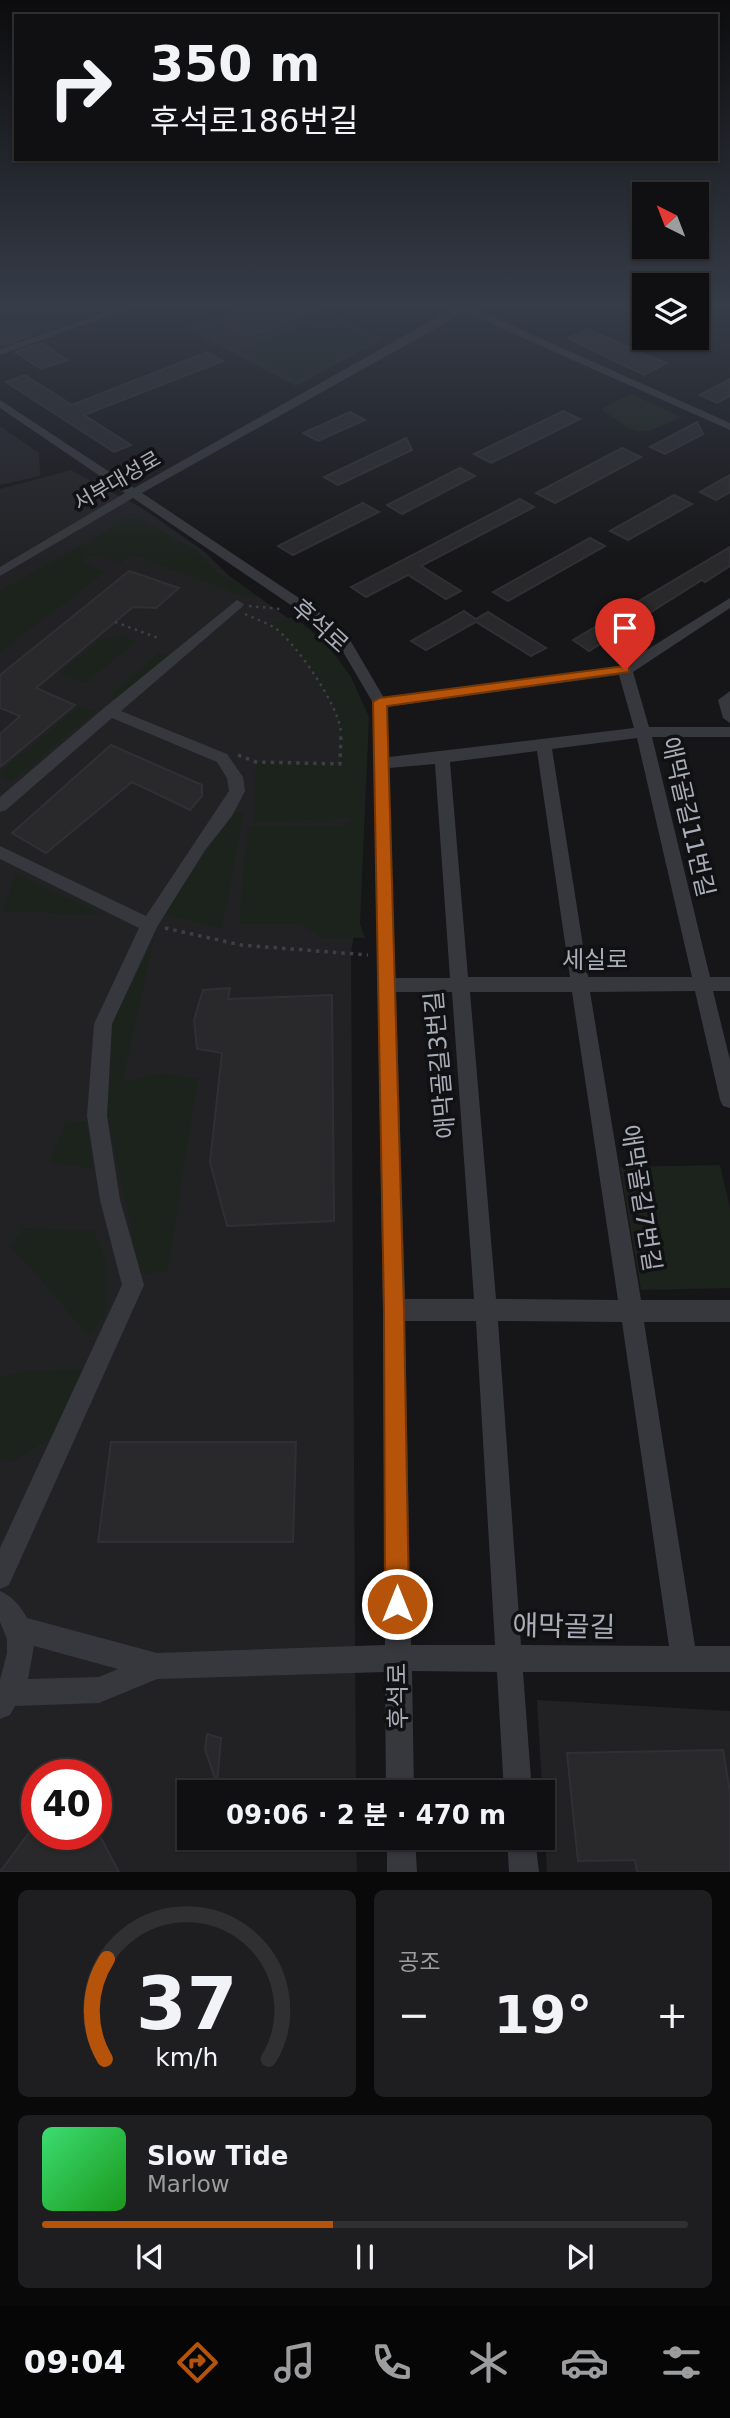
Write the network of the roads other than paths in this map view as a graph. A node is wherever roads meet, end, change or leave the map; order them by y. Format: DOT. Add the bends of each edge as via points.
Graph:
graph roads {
  1 [pos="314,390"];
  2 [pos="651,390"];
  3 [pos="0,404"];
  4 [pos="730,427"];
  5 [pos="133,493"];
  6 [pos="0,572"];
  7 [pos="730,602"];
  8 [pos="238,608"];
  9 [pos="625,670"];
  10 [pos="730,696"];
  11 [pos="380,702"];
  12 [pos="110,711"];
  13 [pos="730,718"];
  14 [pos="643,732"];
  15 [pos="730,732"];
  16 [pos="544,746"];
  17 [pos="442,758"];
  18 [pos="383,763"];
  19 [pos="0,806"];
  20 [pos="0,852"];
  21 [pos="149,925"];
  22 [pos="460,984"];
  23 [pos="579,984"];
  24 [pos="730,984"];
  25 [pos="386,985"];
  26 [pos="703,985"];
  27 [pos="730,1100"];
  28 [pos="394,1310"];
  29 [pos="486,1311"];
  30 [pos="730,1311"];
  31 [pos="633,1312"];
  32 [pos="0,1576"];
  33 [pos="0,1604"];
  34 [pos="19,1629"];
  35 [pos="507,1657"];
  36 [pos="397,1658"];
  37 [pos="730,1659"];
  38 [pos="684,1660"];
  39 [pos="157,1666"];
  40 [pos="5,1699"];
  41 [pos="400,1780"];
  42 [pos="516,1780"];
  43 [pos="401,1850"];
  44 [pos="522,1850"];
  45 [pos="402,1872"];
  46 [pos="524,1872"];
  1 -- 5 [label="street, 서부대성로"];
  2 -- 4 [label="street"];
  3 -- 5 [label="street, 후석로"];
  5 -- 6 [label="street, 서부대성로"];
  5 -- 11 [label="street, 후석로" via="312,613 345,643"];
  7 -- 9 [label="street"];
  8 -- 12 [label="street"];
  9 -- 11 [label="street"];
  9 -- 14 [label="street, 애막골길11번길"];
  10 -- 13 [label="street" via="724,700"];
  11 -- 18 [label="street, 후석로"];
  12 -- 19 [label="street"];
  12 -- 21 [label="street" via="222,758 235,777 237,791 226,812"];
  14 -- 15 [label="street"];
  14 -- 16 [label="street"];
  14 -- 26 [label="street, 애막골길11번길"];
  16 -- 17 [label="street"];
  16 -- 23 [label="street, 애막골길7번길"];
  17 -- 18 [label="street"];
  17 -- 22 [label="street, 애막골길3번길"];
  18 -- 25 [label="street, 후석로"];
  20 -- 21 [label="street"];
  21 -- 32 [label="street" via="103,1024 97,1115 110,1200 133,1285"];
  22 -- 23 [label="street, 세실로"];
  22 -- 25 [label="street, 세실로"];
  22 -- 29 [label="street, 애막골길3번길"];
  23 -- 26 [label="street, 세실로"];
  23 -- 31 [label="street, 애막골길7번길"];
  24 -- 26 [label="street, 세실로"];
  25 -- 28 [label="street, 후석로"];
  26 -- 27 [label="street, 애막골길11번길"];
  28 -- 29 [label="street"];
  28 -- 36 [label="street, 후석로"];
  29 -- 31 [label="street"];
  29 -- 35 [label="street, 애막골길3번길"];
  30 -- 31 [label="street"];
  31 -- 38 [label="street, 애막골길7번길"];
  33 -- 34 [label="street"];
  34 -- 39 [label="street"];
  34 -- 40 [label="street" via="19,1670"];
  35 -- 36 [label="street, 애막골길"];
  35 -- 38 [label="street, 애막골길"];
  35 -- 42 [label="street, 애막골길3번길"];
  36 -- 39 [label="street, 애막골길"];
  36 -- 41 [label="street, 후석로"];
  37 -- 38 [label="street, 애막골길"];
  39 -- 40 [label="street" via="99,1690"];
  43 -- 45 [label="street"];
  44 -- 46 [label="street"];
}
